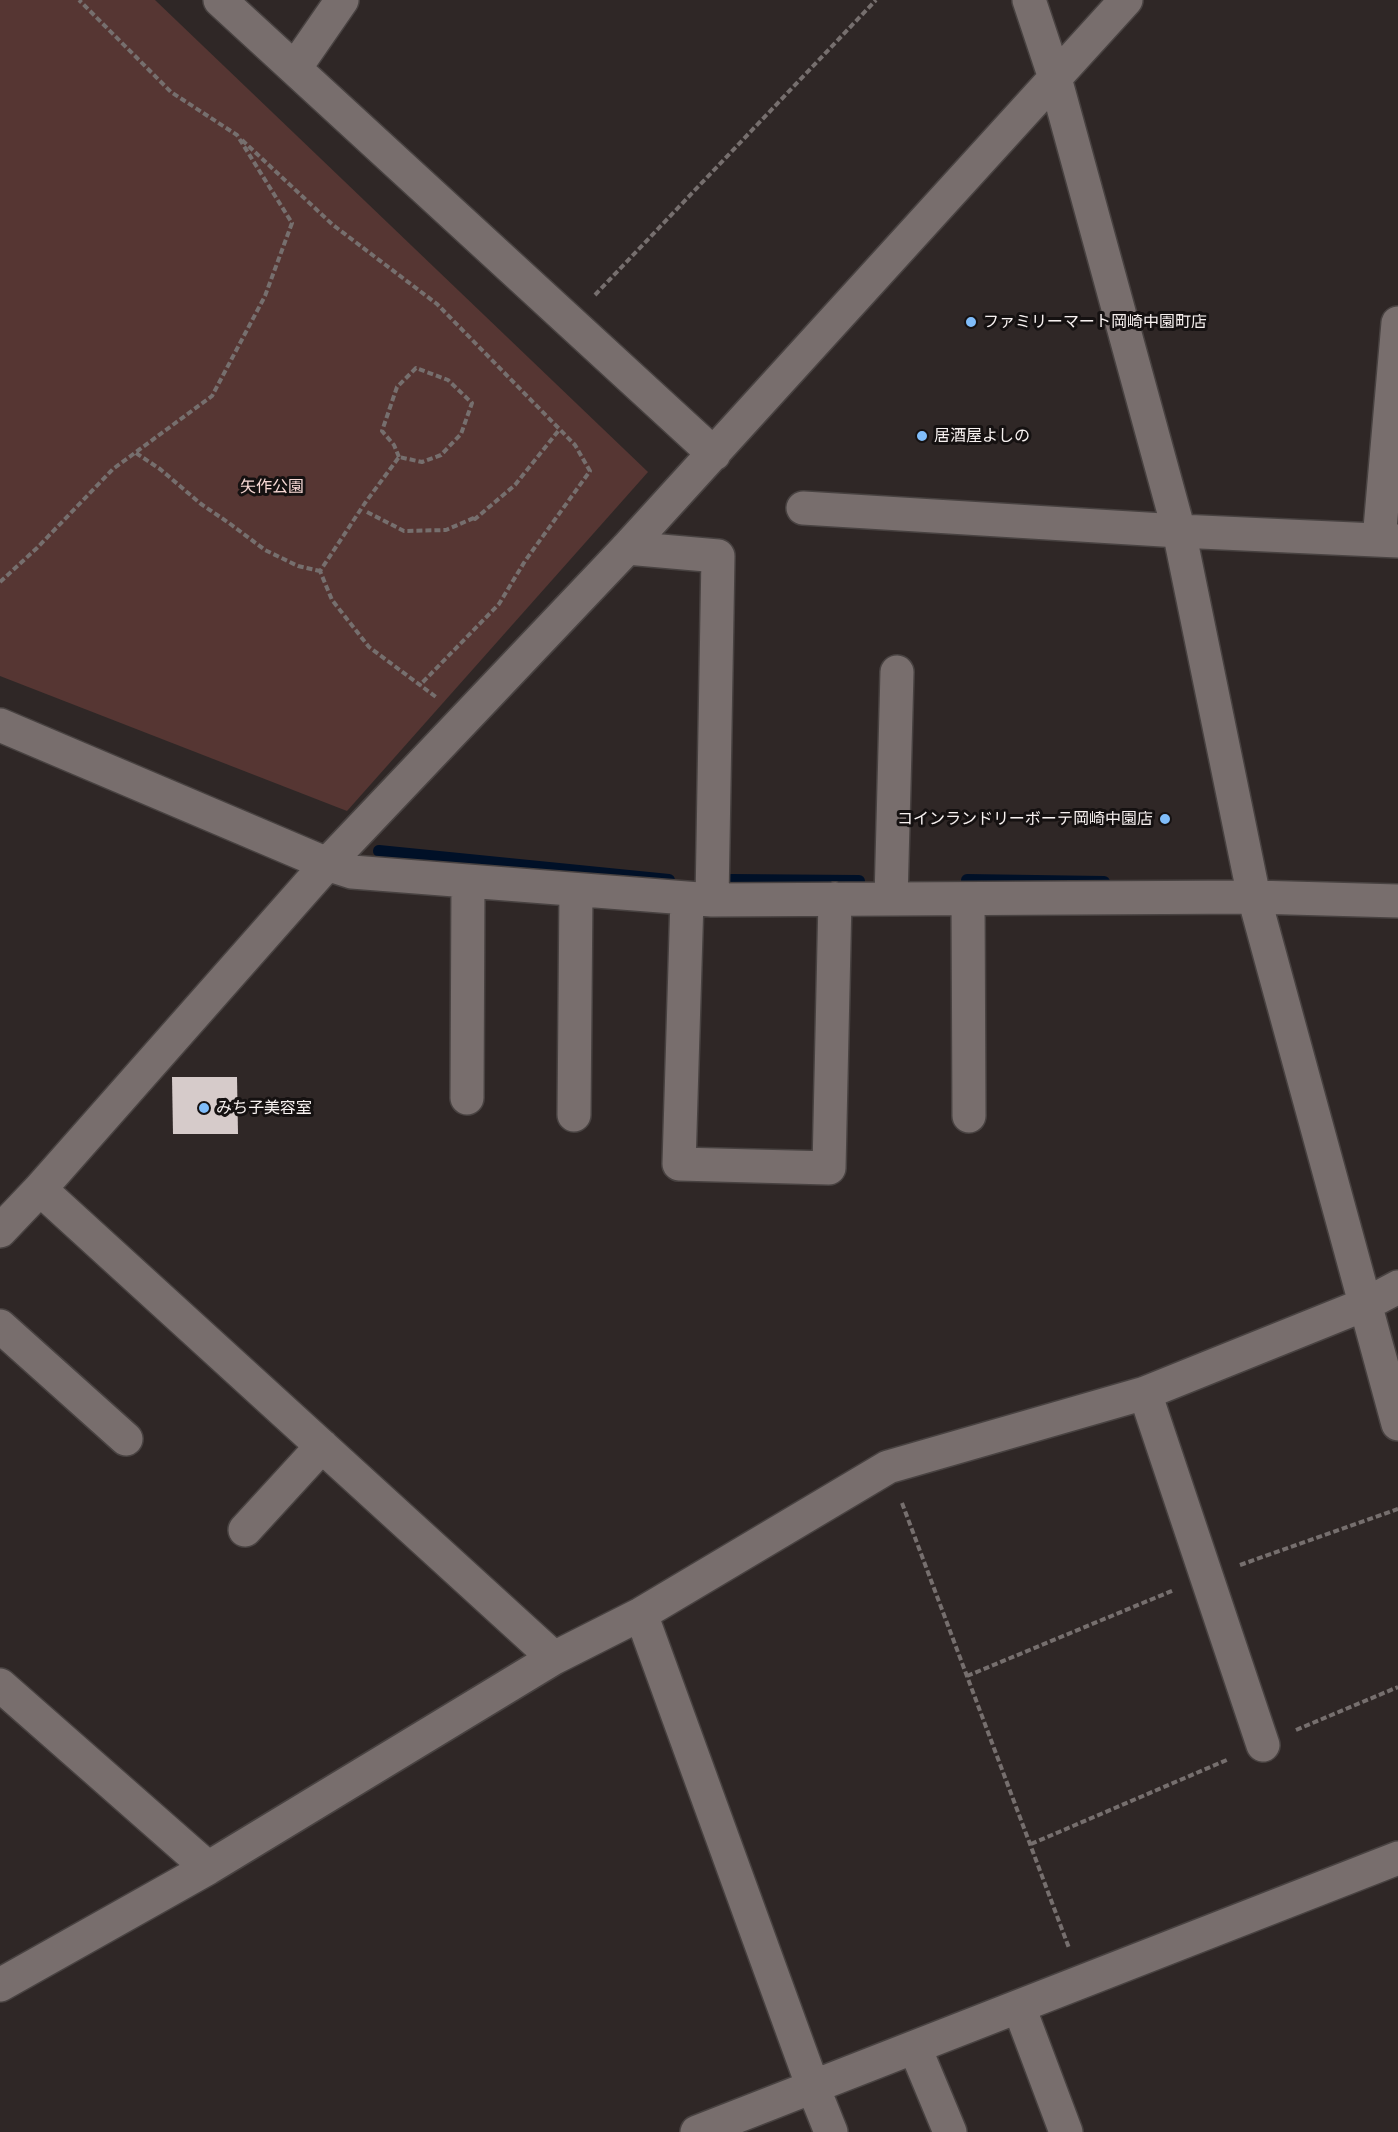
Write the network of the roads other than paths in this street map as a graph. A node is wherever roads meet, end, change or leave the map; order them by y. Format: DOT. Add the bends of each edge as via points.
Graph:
graph roads {
  1 [pos="220,0"];
  2 [pos="342,0"];
  3 [pos="1029,0"];
  4 [pos="1126,0"];
  5 [pos="295,68"];
  6 [pos="1055,78"];
  7 [pos="1398,323"];
  8 [pos="714,453"];
  9 [pos="803,508"];
  10 [pos="1179,531"];
  11 [pos="1388,541"];
  12 [pos="627,548"];
  13 [pos="897,672"];
  14 [pos="0,725"];
  15 [pos="327,864"];
  16 [pos="468,881"];
  17 [pos="576,890"];
  18 [pos="1254,897"];
  19 [pos="700,899"];
  20 [pos="891,899"];
  21 [pos="968,899"];
  22 [pos="835,900"];
  23 [pos="1398,901"];
  24 [pos="467,1098"];
  25 [pos="574,1115"];
  26 [pos="969,1116"];
  27 [pos="40,1189"];
  28 [pos="1,1227"];
  29 [pos="1398,1287"];
  30 [pos="1366,1304"];
  31 [pos="0,1326"];
  32 [pos="1145,1393"];
  33 [pos="1398,1424"];
  34 [pos="126,1439"];
  35 [pos="322,1446"];
  36 [pos="245,1530"];
  37 [pos="640,1614"];
  38 [pos="554,1658"];
  39 [pos="0,1685"];
  40 [pos="1263,1745"];
  41 [pos="1398,1858"];
  42 [pos="208,1868"];
  43 [pos="0,1985"];
  44 [pos="1019,2007"];
  45 [pos="915,2048"];
  46 [pos="813,2087"];
  47 [pos="708,2130"];
  48 [pos="831,2132"];
  49 [pos="950,2132"];
  50 [pos="1066,2132"];
  1 -- 5 [label="street"];
  2 -- 5 [label="street"];
  3 -- 6 [label="street"];
  4 -- 6 [label="street"];
  5 -- 8 [label="street"];
  6 -- 8 [label="street"];
  6 -- 10 [label="street"];
  7 -- 11 [label="street"];
  8 -- 12 [label="street"];
  9 -- 10 [label="street"];
  10 -- 11 [label="street"];
  10 -- 18 [label="street"];
  12 -- 15 [label="street"];
  12 -- 19 [label="street" via="718,556"];
  13 -- 20 [label="street"];
  14 -- 15 [label="street"];
  15 -- 16 [label="street" via="352,872"];
  15 -- 27 [label="street"];
  16 -- 17 [label="street"];
  16 -- 24 [label="street"];
  17 -- 19 [label="street"];
  17 -- 25 [label="street"];
  18 -- 21 [label="street"];
  18 -- 23 [label="street"];
  18 -- 30 [label="street"];
  19 -- 22 [label="street"];
  19 -- 22 [label="street" via="679,1164 829,1168"];
  20 -- 21 [label="street"];
  20 -- 22 [label="street"];
  21 -- 26 [label="street"];
  27 -- 28 [label="street"];
  27 -- 35 [label="street"];
  29 -- 30 [label="street"];
  30 -- 32 [label="street"];
  30 -- 33 [label="street"];
  31 -- 34 [label="street"];
  32 -- 37 [label="street" via="888,1467"];
  32 -- 40 [label="street"];
  35 -- 36 [label="street"];
  35 -- 38 [label="street"];
  37 -- 38 [label="street"];
  37 -- 46 [label="street"];
  38 -- 42 [label="street"];
  39 -- 42 [label="street"];
  41 -- 44 [label="street"];
  42 -- 43 [label="street"];
  44 -- 45 [label="street"];
  44 -- 50 [label="street"];
  45 -- 46 [label="street"];
  45 -- 49 [label="street"];
  46 -- 47 [label="street"];
  46 -- 48 [label="street"];
}
